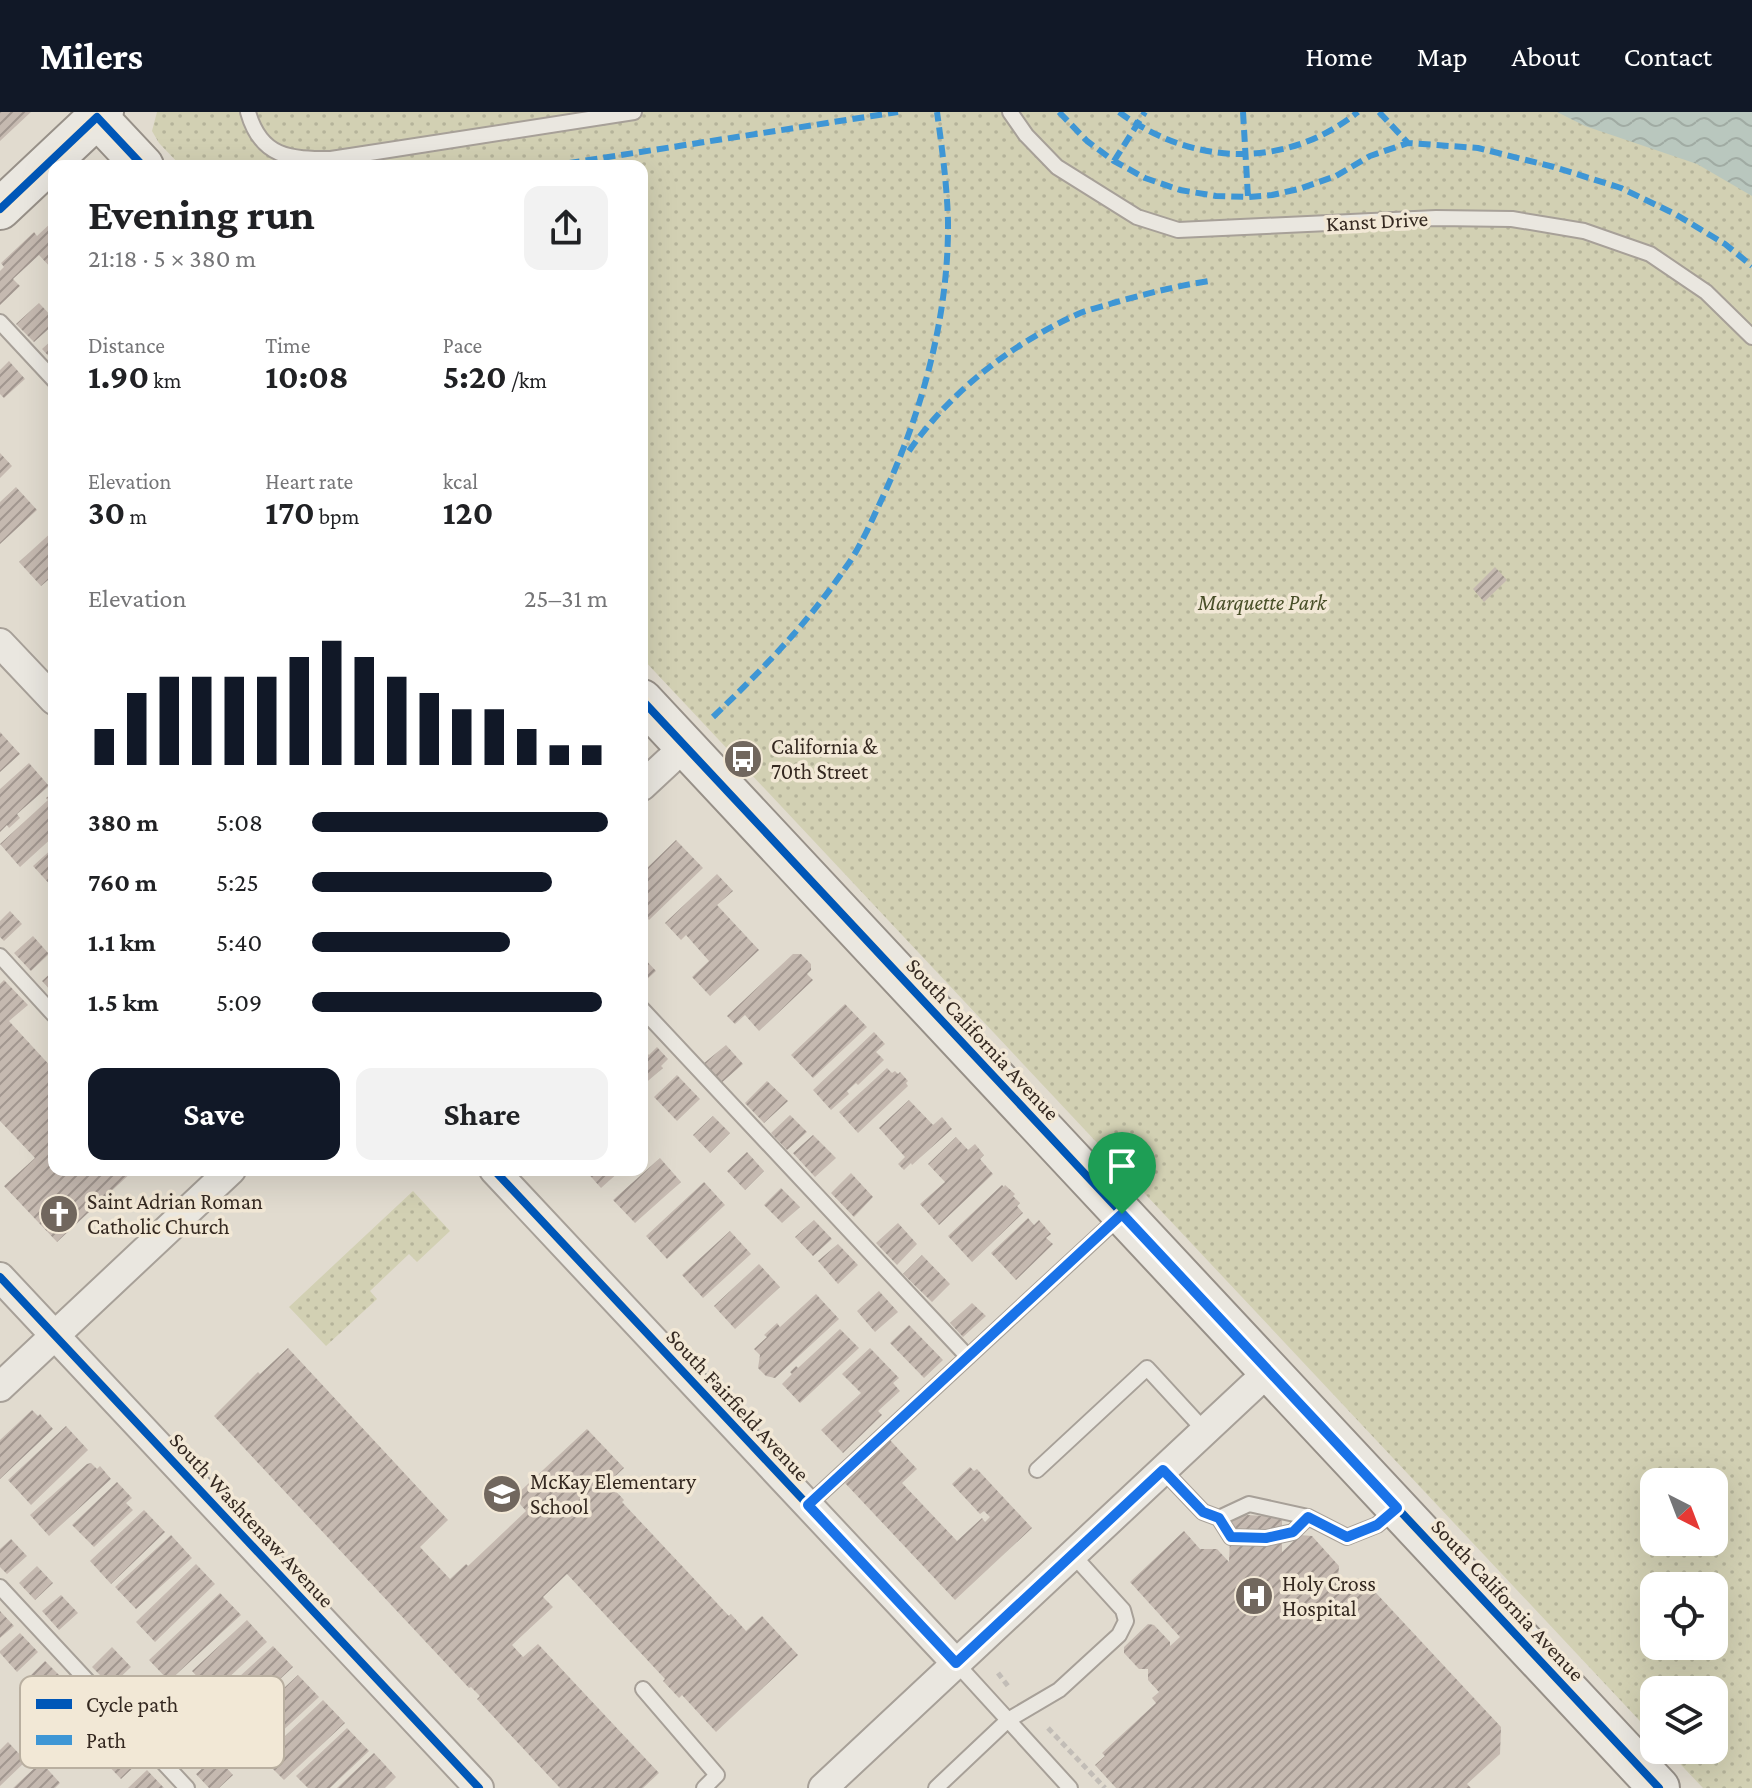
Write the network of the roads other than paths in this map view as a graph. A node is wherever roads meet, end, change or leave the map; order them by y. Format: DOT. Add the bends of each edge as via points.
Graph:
graph roads {
  1 [pos="248,112"];
  2 [pos="634,112"];
  3 [pos="1010,112"];
  4 [pos="97,114"];
  5 [pos="50,160"];
  6 [pos="138,160"];
  7 [pos="48,162"];
  8 [pos="0,209"];
  9 [pos="0,322"];
  10 [pos="1752,337"];
  11 [pos="48,374"];
  12 [pos="0,643"];
  13 [pos="48,694"];
  14 [pos="648,706"];
  15 [pos="685,746"];
  16 [pos="648,780"];
  17 [pos="0,956"];
  18 [pos="48,1008"];
  19 [pos="648,1015"];
  20 [pos="225,1176"];
  21 [pos="500,1176"];
  22 [pos="1122,1214"];
  23 [pos="0,1277"];
  24 [pos="55,1335"];
  25 [pos="968,1357"];
  26 [pos="1269,1371"];
  27 [pos="0,1387"];
  28 [pos="1205,1431"];
  29 [pos="1037,1470"];
  30 [pos="1163,1470"];
  31 [pos="808,1505"];
  32 [pos="1397,1508"];
  33 [pos="1308,1517"];
  34 [pos="1219,1518"];
  35 [pos="1073,1555"];
  36 [pos="0,1587"];
  37 [pos="956,1663"];
  38 [pos="83,1676"];
  39 [pos="643,1689"];
  40 [pos="1008,1720"];
  41 [pos="168,1768"];
  42 [pos="187,1788"];
  43 [pos="479,1788"];
  44 [pos="704,1788"];
  45 [pos="823,1788"];
  46 [pos="936,1788"];
  47 [pos="1070,1788"];
  48 [pos="1659,1788"];
  1 -- 2 [label="lane" via="259,138 279,154 303,159"];
  3 -- 10 [label="lane, Kanst Drive" via="1057,167 1137,217 1178,230 1436,218 1512,219 1584,231 1650,254 1706,292"];
  4 -- 5 [label="street"];
  4 -- 6 [label="street"];
  7 -- 8 [label="street"];
  9 -- 11 [label="lane"];
  12 -- 13 [label="street"];
  14 -- 15 [label="street, South California Avenue"];
  15 -- 16 [label="street"];
  15 -- 22 [label="street, South California Avenue"];
  17 -- 18 [label="lane"];
  19 -- 25 [label="lane"];
  20 -- 24 [label="street"];
  21 -- 31 [label="street, South Fairfield Avenue"];
  22 -- 25 [label="lane"];
  22 -- 26 [label="street, South California Avenue"];
  23 -- 24 [label="street, South Washtenaw Avenue"];
  24 -- 27 [label="street"];
  24 -- 43 [label="street, South Washtenaw Avenue"];
  25 -- 31 [label="lane"];
  26 -- 28 [label="street"];
  26 -- 32 [label="street, South California Avenue"];
  28 -- 29 [label="lane" via="1147,1368"];
  28 -- 30 [label="street"];
  30 -- 34 [label="lane" via="1203,1512"];
  30 -- 35 [label="street"];
  31 -- 37 [label="street, South Fairfield Avenue"];
  32 -- 33 [label="lane" via="1377,1525 1347,1537"];
  32 -- 48 [label="street, South California Avenue"];
  33 -- 34 [label="lane" via="1249,1504"];
  33 -- 34 [label="lane" via="1293,1532 1266,1538 1231,1537"];
  35 -- 37 [label="street"];
  35 -- 40 [label="lane" via="1123,1610 1126,1621 1119,1635 1059,1690"];
  36 -- 38 [label="lane"];
  37 -- 40 [label="lane"];
  37 -- 45 [label="street"];
  39 -- 44 [label="lane" via="717,1775"];
  40 -- 46 [label="lane"];
  40 -- 47 [label="lane"];
  41 -- 42 [label="lane"];
}
